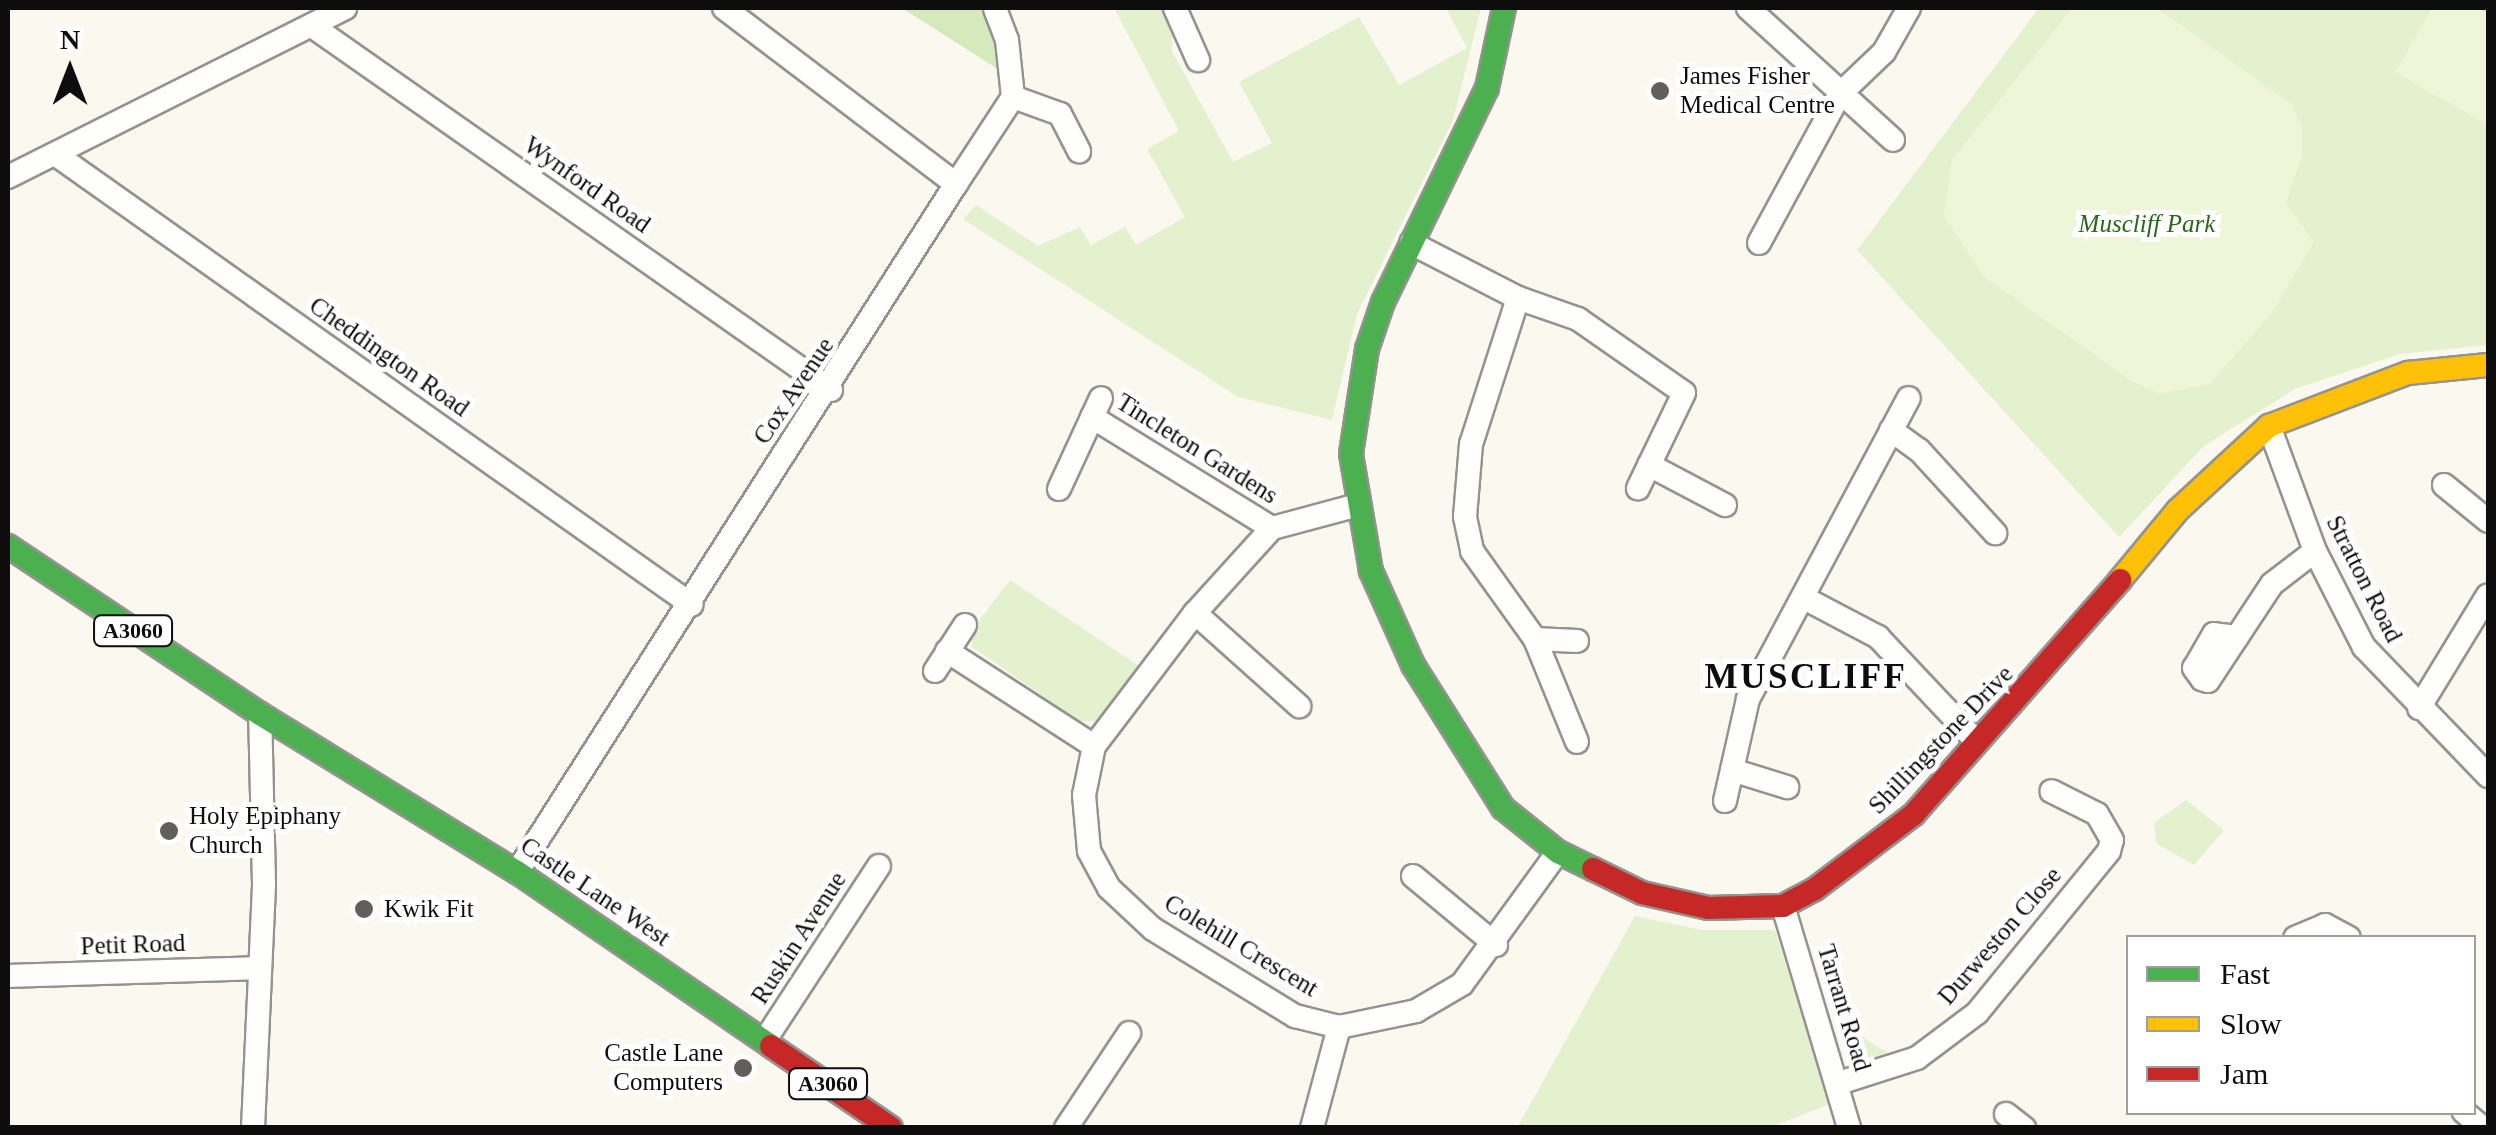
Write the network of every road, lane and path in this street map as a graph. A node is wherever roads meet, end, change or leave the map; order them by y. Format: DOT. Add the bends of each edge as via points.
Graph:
graph roads {
  1 [pos="345,8"];
  2 [pos="724,8"];
  3 [pos="995,8"];
  4 [pos="1175,8"];
  5 [pos="1504,8"];
  6 [pos="1748,8"];
  7 [pos="1908,8"];
  8 [pos="312,26"];
  9 [pos="1198,60"];
  10 [pos="1840,94"];
  11 [pos="1013,96"];
  12 [pos="1893,140"];
  13 [pos="1079,151"];
  14 [pos="55,154"];
  15 [pos="11,170"];
  16 [pos="956,184"];
  17 [pos="1411,243"];
  18 [pos="1759,243"];
  19 [pos="1518,298"];
  20 [pos="2488,365"];
  21 [pos="831,390"];
  22 [pos="1908,398"];
  23 [pos="2269,426"];
  24 [pos="1891,430"];
  25 [pos="1649,465"];
  26 [pos="2444,485"];
  27 [pos="1638,488"];
  28 [pos="1058,489"];
  29 [pos="1358,505"];
  30 [pos="1724,505"];
  31 [pos="2488,522"];
  32 [pos="8,528"];
  33 [pos="1272,528"];
  34 [pos="1995,533"];
  35 [pos="8,546"];
  36 [pos="2315,550"];
  37 [pos="2488,596"];
  38 [pos="1804,598"];
  39 [pos="692,604"];
  40 [pos="1195,613"];
  41 [pos="965,625"];
  42 [pos="2237,636"];
  43 [pos="1535,639"];
  44 [pos="1577,641"];
  45 [pos="1299,706"];
  46 [pos="2419,708"];
  47 [pos="260,714"];
  48 [pos="1576,742"];
  49 [pos="1977,742"];
  50 [pos="1094,746"];
  51 [pos="1732,770"];
  52 [pos="2488,776"];
  53 [pos="1787,787"];
  54 [pos="2051,791"];
  55 [pos="1725,802"];
  56 [pos="1558,852"];
  57 [pos="880,866"];
  58 [pos="517,872"];
  59 [pos="1412,876"];
  60 [pos="1783,906"];
  61 [pos="2302,935"];
  62 [pos="2343,935"];
  63 [pos="1496,945"];
  64 [pos="260,968"];
  65 [pos="8,976"];
  66 [pos="1339,1027"];
  67 [pos="1129,1033"];
  68 [pos="765,1040"];
  69 [pos="1839,1083"];
  70 [pos="253,1128"];
  71 [pos="891,1128"];
  72 [pos="1066,1128"];
  73 [pos="1312,1128"];
  74 [pos="1849,1128"];
  1 -- 8 [label="street"];
  2 -- 16 [label="street"];
  3 -- 11 [label="street" via="1007,40"];
  4 -- 9 [label="street"];
  5 -- 17 [label="street" via="1487,88"];
  6 -- 10 [label="street"];
  7 -- 10 [label="street" via="1884,52"];
  8 -- 14 [label="street"];
  8 -- 21 [label="street, Wynford Road"];
  10 -- 12 [label="street"];
  10 -- 18 [label="street"];
  11 -- 13 [label="street" via="1060,114"];
  11 -- 16 [label="street, Cox Avenue"];
  14 -- 15 [label="street"];
  14 -- 39 [label="street, Cheddington Road"];
  16 -- 21 [label="street, Cox Avenue"];
  17 -- 19 [label="street"];
  17 -- 29 [label="street" via="1383,302 1356,398 1351,454"];
  19 -- 25 [label="street" via="1578,319 1684,393"];
  19 -- 43 [label="street" via="1478,414 1466,517 1472,550 1490,584"];
  20 -- 23 [label="street, Shillingstone Drive" via="2408,373"];
  21 -- 39 [label="street, Cox Avenue" via="785,450"];
  22 -- 24 [label="street"];
  23 -- 36 [label="street, Stratton Road"];
  23 -- 49 [label="street, Shillingstone Drive" via="2178,510 2046,672"];
  24 -- 34 [label="street" via="1919,450"];
  24 -- 38 [label="street" via="1816,561"];
  25 -- 27 [label="street"];
  25 -- 30 [label="street"];
  26 -- 31 [label="street"];
  28 -- 33 [label="street, Tincleton Gardens" via="1097,408"];
  29 -- 33 [label="street"];
  29 -- 56 [label="street" via="1371,571 1413,665 1503,808"];
  32 -- 47 [label="street, Castle Lane West / A3060"];
  33 -- 40 [label="street, Colehill Crescent"];
  35 -- 47 [label="street, Castle Lane West / A3060"];
  36 -- 42 [label="street" via="2272,584"];
  36 -- 46 [label="street, Stratton Road" via="2364,647"];
  37 -- 46 [label="street"];
  38 -- 49 [label="street" via="1878,637"];
  38 -- 51 [label="street" via="1748,699"];
  39 -- 58 [label="street, Cox Avenue"];
  40 -- 45 [label="street"];
  40 -- 50 [label="street, Colehill Crescent"];
  41 -- 50 [label="street" via="941,661"];
  43 -- 44 [label="street"];
  43 -- 48 [label="street"];
  46 -- 52 [label="street, Stratton Road"];
  47 -- 58 [label="street, Castle Lane West / A3060"];
  47 -- 64 [label="street"];
  49 -- 60 [label="street, Shillingstone Drive" via="1914,814"];
  50 -- 66 [label="street, Colehill Crescent" via="1084,795 1089,850 1110,888 1154,929 1280,1007"];
  51 -- 53 [label="street"];
  51 -- 55 [label="street"];
  54 -- 69 [label="street, Durweston Close" via="2097,814 2112,840 2109,852 1977,1013 1917,1058"];
  56 -- 60 [label="street" via="1642,893 1708,908"];
  56 -- 63 [label="street"];
  57 -- 68 [label="street, Ruskin Avenue"];
  58 -- 68 [label="street, Castle Lane West / A3060"];
  59 -- 63 [label="street"];
  60 -- 69 [label="street, Tarrant Road"];
  61 -- 62 [label="street" via="2325,926"];
  63 -- 66 [label="street" via="1462,984 1416,1011"];
  64 -- 65 [label="street, Petit Road"];
  64 -- 70 [label="street"];
  66 -- 73 [label="street"];
  67 -- 72 [label="street"];
  68 -- 71 [label="street, Castle Lane West / A3060"];
  69 -- 74 [label="street, Tarrant Road"];
}
